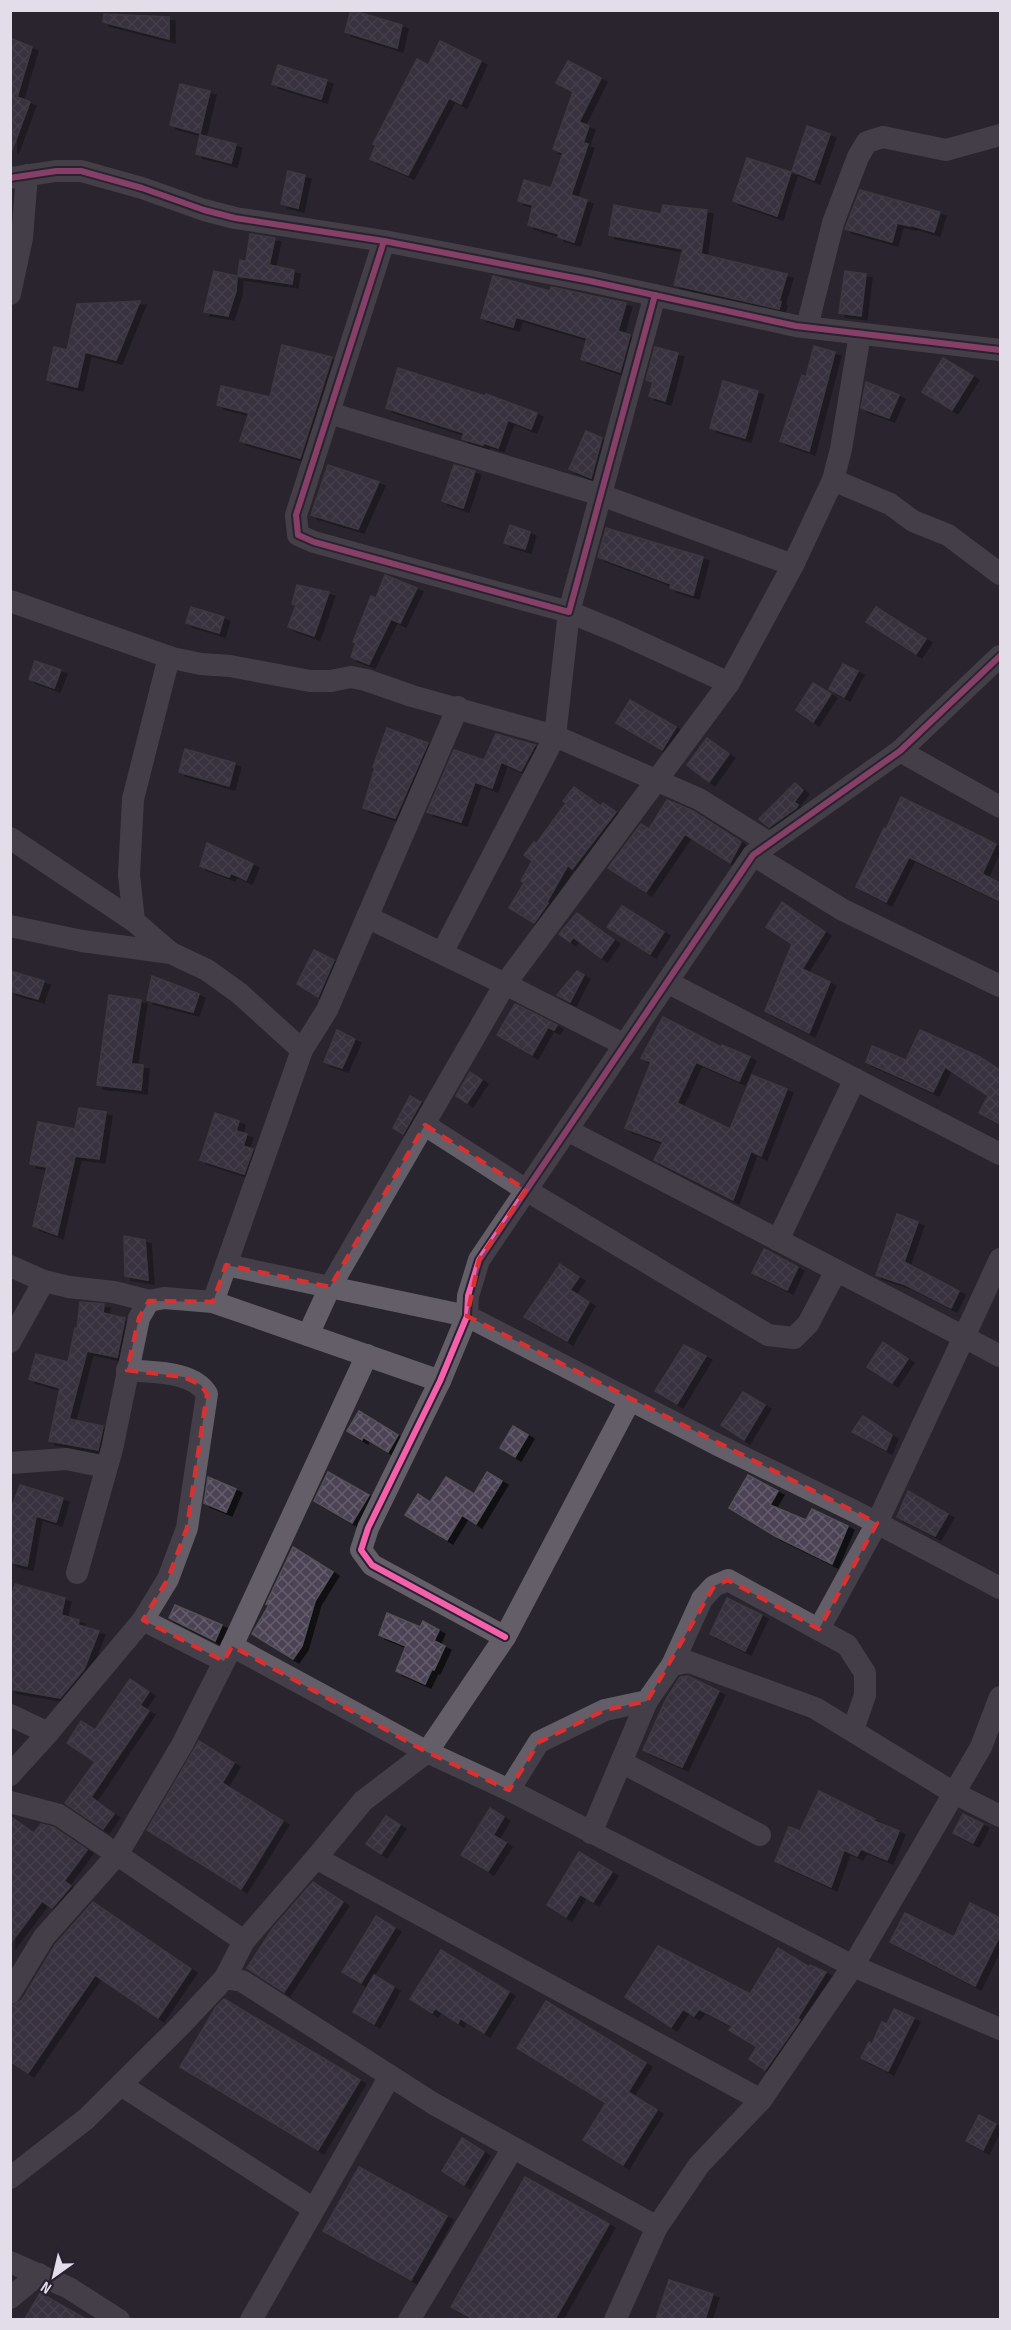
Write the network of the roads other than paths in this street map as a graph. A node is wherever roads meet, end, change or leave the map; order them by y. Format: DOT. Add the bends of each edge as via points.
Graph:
graph roads {
  1 [pos="1000,135"];
  2 [pos="19,177"];
  3 [pos="384,241"];
  4 [pos="10,294"];
  5 [pos="655,295"];
  6 [pos="807,327"];
  7 [pos="860,334"];
  8 [pos="1000,350"];
  9 [pos="329,413"];
  10 [pos="833,480"];
  11 [pos="601,495"];
  12 [pos="793,566"];
  13 [pos="1000,574"];
  14 [pos="10,601"];
  15 [pos="569,612"];
  16 [pos="1000,656"];
  17 [pos="169,657"];
  18 [pos="729,683"];
  19 [pos="458,707"];
  20 [pos="555,736"];
  21 [pos="900,751"];
  22 [pos="655,780"];
  23 [pos="1000,807"];
  24 [pos="10,838"];
  25 [pos="761,849"];
  26 [pos="367,917"];
  27 [pos="134,921"];
  28 [pos="10,926"];
  29 [pos="171,953"];
  30 [pos="442,953"];
  31 [pos="667,982"];
  32 [pos="505,984"];
  33 [pos="1000,986"];
  34 [pos="625,1045"];
  35 [pos="302,1050"];
  36 [pos="855,1079"];
  37 [pos="425,1125"];
  38 [pos="567,1130"];
  39 [pos="1000,1154"];
  40 [pos="526,1190"];
  41 [pos="778,1240"];
  42 [pos="1000,1259"];
  43 [pos="226,1265"];
  44 [pos="10,1266"];
  45 [pos="836,1270"];
  46 [pos="44,1281"];
  47 [pos="330,1287"];
  48 [pos="149,1301"];
  49 [pos="213,1302"];
  50 [pos="467,1316"];
  51 [pos="308,1335"];
  52 [pos="964,1337"];
  53 [pos="10,1342"];
  54 [pos="367,1355"];
  55 [pos="1000,1356"];
  56 [pos="127,1370"];
  57 [pos="440,1381"];
  58 [pos="630,1400"];
  59 [pos="10,1463"];
  60 [pos="106,1467"];
  61 [pos="877,1523"];
  62 [pos="77,1573"];
  63 [pos="1000,1588"];
  64 [pos="143,1620"];
  65 [pos="819,1629"];
  66 [pos="505,1637"];
  67 [pos="228,1653"];
  68 [pos="672,1665"];
  69 [pos="1000,1697"];
  70 [pos="647,1701"];
  71 [pos="10,1715"];
  72 [pos="853,1730"];
  73 [pos="48,1733"];
  74 [pos="427,1752"];
  75 [pos="621,1762"];
  76 [pos="10,1775"];
  77 [pos="509,1791"];
  78 [pos="954,1793"];
  79 [pos="10,1802"];
  80 [pos="1000,1816"];
  81 [pos="591,1833"];
  82 [pos="760,1836"];
  83 [pos="117,1855"];
  84 [pos="316,1858"];
  85 [pos="244,1941"];
  86 [pos="854,1966"];
  87 [pos="225,1977"];
  88 [pos="10,1993"];
  89 [pos="1000,2029"];
  90 [pos="390,2076"];
  91 [pos="121,2085"];
  92 [pos="762,2100"];
  93 [pos="513,2148"];
  94 [pos="10,2178"];
  95 [pos="314,2209"];
  96 [pos="657,2227"];
  97 [pos="10,2262"];
  98 [pos="39,2274"];
  99 [pos="10,2298"];
  100 [pos="119,2319"];
  101 [pos="251,2319"];
  102 [pos="409,2319"];
  103 [pos="615,2319"];
  1 -- 6 [label="street" via="946,150 883,137 867,142 833,223"];
  2 -- 3 [label="street" via="81,171 235,218"];
  2 -- 4 [label="street" via="22,238"];
  3 -- 5 [label="street"];
  3 -- 9 [label="street"];
  5 -- 6 [label="street"];
  5 -- 11 [label="street"];
  6 -- 7 [label="street"];
  7 -- 8 [label="street"];
  7 -- 10 [label="street"];
  9 -- 11 [label="street"];
  9 -- 15 [label="street" via="296,515 298,535"];
  10 -- 12 [label="street"];
  10 -- 13 [label="street" via="948,535"];
  11 -- 12 [label="street"];
  11 -- 15 [label="street"];
  12 -- 18 [label="street"];
  14 -- 17 [label="street"];
  15 -- 18 [label="street"];
  15 -- 20 [label="street"];
  16 -- 21 [label="street"];
  17 -- 19 [label="street" via="310,681 351,677"];
  17 -- 27 [label="street" via="133,799 129,875"];
  18 -- 22 [label="street"];
  19 -- 20 [label="street"];
  19 -- 26 [label="street"];
  20 -- 22 [label="street"];
  20 -- 30 [label="street"];
  21 -- 23 [label="street"];
  21 -- 25 [label="street"];
  22 -- 25 [label="street" via="699,799"];
  22 -- 32 [label="street"];
  24 -- 27 [label="street"];
  25 -- 31 [label="street"];
  25 -- 33 [label="street" via="843,910"];
  26 -- 30 [label="street"];
  26 -- 35 [label="street" via="327,1010"];
  27 -- 29 [label="street"];
  28 -- 29 [label="street"];
  29 -- 35 [label="street" via="207,970 239,993"];
  30 -- 32 [label="street"];
  31 -- 34 [label="street"];
  31 -- 36 [label="street"];
  32 -- 34 [label="street"];
  32 -- 37 [label="street"];
  34 -- 38 [label="street"];
  35 -- 43 [label="street"];
  36 -- 39 [label="street"];
  36 -- 41 [label="street"];
  37 -- 40 [label="street"];
  37 -- 47 [label="street"];
  38 -- 40 [label="street"];
  38 -- 41 [label="street"];
  40 -- 45 [label="street" via="768,1335 794,1338 808,1324"];
  40 -- 50 [label="street" via="479,1260 468,1296"];
  41 -- 45 [label="street"];
  42 -- 52 [label="street"];
  43 -- 47 [label="street"];
  43 -- 49 [label="street"];
  44 -- 46 [label="street"];
  45 -- 52 [label="street"];
  46 -- 48 [label="street"];
  46 -- 53 [label="street"];
  47 -- 50 [label="street"];
  47 -- 51 [label="street"];
  48 -- 49 [label="street" via="164,1298"];
  48 -- 56 [label="street" via="139,1318"];
  49 -- 51 [label="street"];
  50 -- 57 [label="street"];
  50 -- 58 [label="street"];
  51 -- 54 [label="street"];
  52 -- 55 [label="street"];
  52 -- 61 [label="street"];
  54 -- 57 [label="street"];
  54 -- 67 [label="street"];
  56 -- 60 [label="street"];
  56 -- 64 [label="street" via="184,1377 201,1385 207,1394 187,1528 168,1579"];
  57 -- 66 [label="street" via="361,1550 372,1565"];
  58 -- 61 [label="street"];
  58 -- 66 [label="street"];
  59 -- 60 [label="street" via="66,1459"];
  60 -- 62 [label="street"];
  61 -- 63 [label="street"];
  61 -- 65 [label="street"];
  64 -- 67 [label="street"];
  64 -- 73 [label="street"];
  65 -- 68 [label="street" via="729,1580 714,1586 702,1599"];
  65 -- 72 [label="street" via="847,1645 865,1673 865,1695"];
  66 -- 74 [label="street"];
  67 -- 74 [label="street"];
  67 -- 83 [label="street" via="182,1745"];
  68 -- 70 [label="street"];
  68 -- 72 [label="street" via="689,1662 815,1708"];
  69 -- 78 [label="street" via="981,1747"];
  70 -- 75 [label="street"];
  70 -- 77 [label="street" via="605,1710 539,1742"];
  71 -- 73 [label="street"];
  72 -- 78 [label="street"];
  73 -- 76 [label="street"];
  74 -- 77 [label="street"];
  74 -- 84 [label="street" via="363,1801"];
  75 -- 81 [label="street"];
  75 -- 82 [label="street"];
  77 -- 81 [label="street"];
  78 -- 80 [label="street"];
  78 -- 86 [label="street"];
  79 -- 83 [label="street" via="59,1815"];
  81 -- 86 [label="street"];
  83 -- 85 [label="street"];
  83 -- 88 [label="street" via="44,1937"];
  84 -- 85 [label="street"];
  84 -- 92 [label="street"];
  85 -- 87 [label="street"];
  86 -- 89 [label="street"];
  86 -- 92 [label="street"];
  87 -- 90 [label="street" via="242,1981"];
  87 -- 91 [label="street"];
  90 -- 93 [label="street"];
  90 -- 95 [label="street"];
  91 -- 94 [label="street" via="86,2119"];
  91 -- 95 [label="street"];
  92 -- 96 [label="street" via="699,2166"];
  93 -- 96 [label="street"];
  93 -- 102 [label="street"];
  95 -- 101 [label="street"];
  96 -- 103 [label="street"];
  97 -- 98 [label="street"];
  98 -- 99 [label="street"];
  98 -- 100 [label="street"];
}
